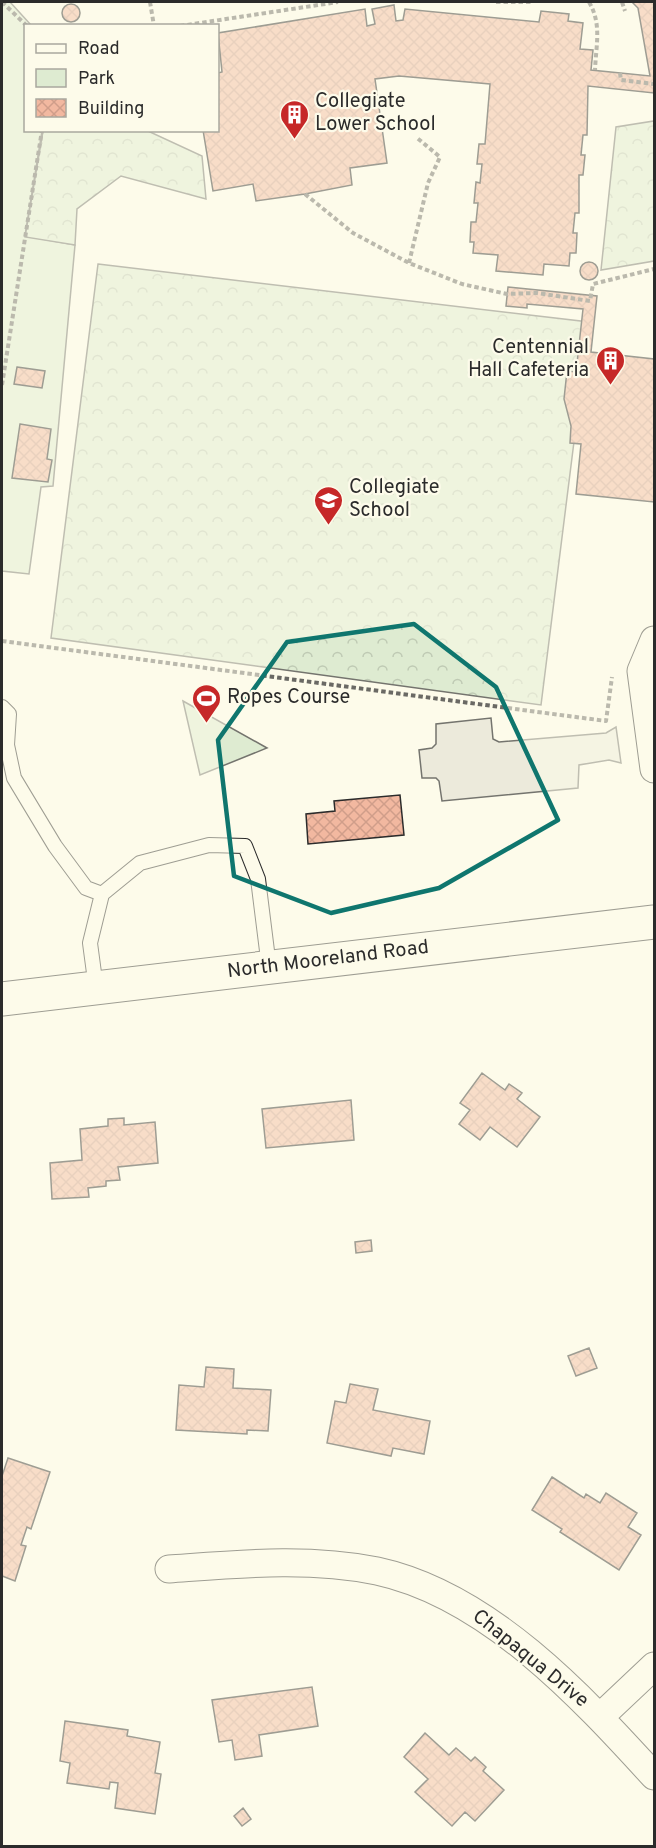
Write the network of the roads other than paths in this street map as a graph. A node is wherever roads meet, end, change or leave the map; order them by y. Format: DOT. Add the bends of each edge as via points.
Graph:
graph roads {
  1 [pos="654,640"];
  2 [pos="2,707"];
  3 [pos="654,769"];
  4 [pos="102,894"];
  5 [pos="654,922"];
  6 [pos="269,967"];
  7 [pos="96,988"];
  8 [pos="2,999"];
  9 [pos="169,1569"];
  10 [pos="654,1666"];
  11 [pos="600,1717"];
  12 [pos="654,1776"];
  1 -- 3 [label="street" via="641,671"];
  2 -- 4 [label="lane" via="9,714 7,745 14,778 86,888"];
  4 -- 6 [label="lane" via="140,863 209,845 245,846 258,879"];
  4 -- 7 [label="lane" via="90,943"];
  5 -- 6 [label="street, North Mooreland Road"];
  6 -- 7 [label="street, North Mooreland Road"];
  7 -- 8 [label="street, North Mooreland Road"];
  9 -- 11 [label="street, Chapaqua Drive" via="265,1562 315,1563 378,1572 413,1582 494,1626 574,1690"];
  10 -- 11 [label="street"];
  11 -- 12 [label="street, Chapaqua Drive"];
}
